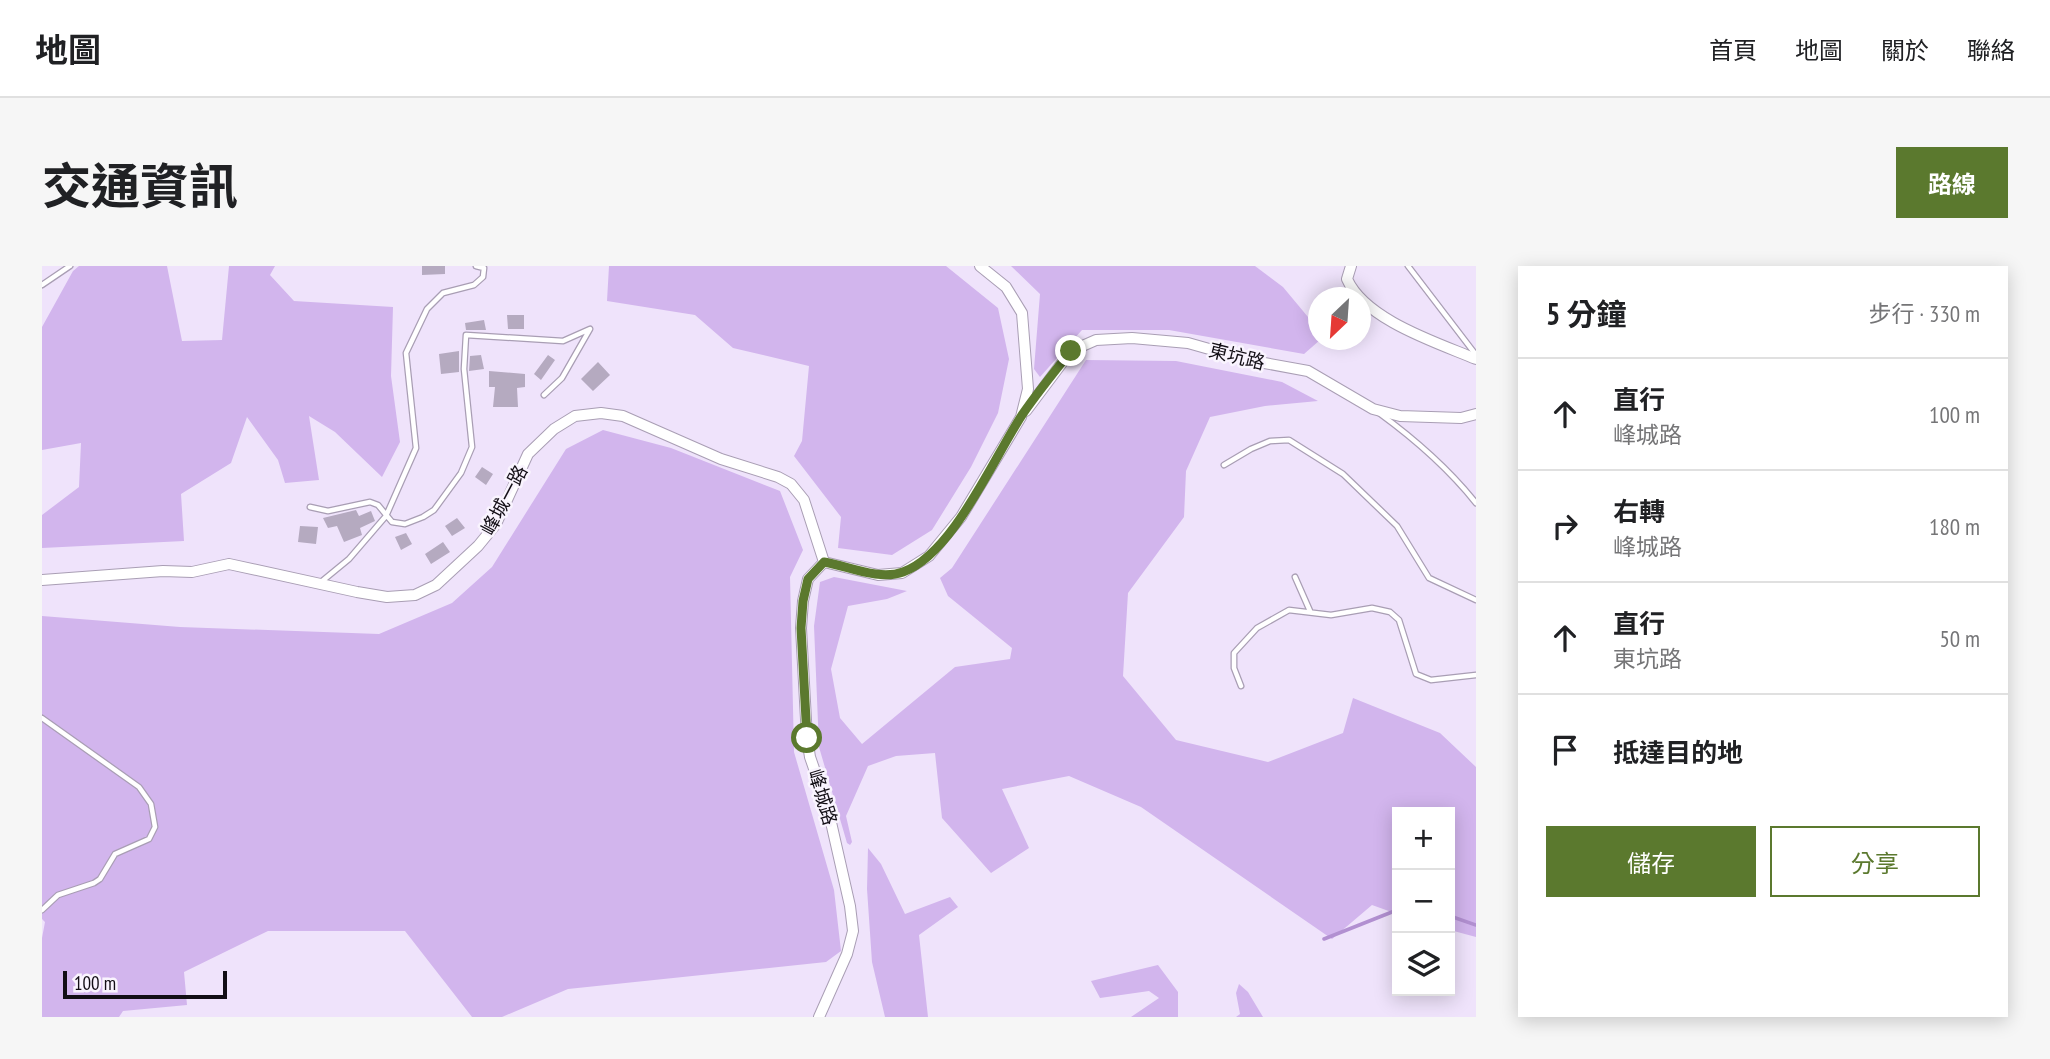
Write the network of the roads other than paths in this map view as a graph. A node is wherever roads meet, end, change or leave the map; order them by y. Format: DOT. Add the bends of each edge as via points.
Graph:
graph roads {
  1 [pos="70,266"];
  2 [pos="477,266"];
  3 [pos="981,266"];
  4 [pos="1351,266"];
  5 [pos="1408,266"];
  6 [pos="42,285"];
  7 [pos="1476,357"];
  8 [pos="544,395"];
  9 [pos="1373,409"];
  10 [pos="1476,414"];
  11 [pos="1021,417"];
  12 [pos="1224,465"];
  13 [pos="1476,503"];
  14 [pos="310,507"];
  15 [pos="386,516"];
  16 [pos="824,562"];
  17 [pos="1295,577"];
  18 [pos="42,580"];
  19 [pos="318,584"];
  20 [pos="1476,600"];
  21 [pos="1310,611"];
  22 [pos="1476,675"];
  23 [pos="1241,685"];
  24 [pos="42,718"];
  25 [pos="42,910"];
  26 [pos="819,1017"];
  1 -- 6 [label="lane"];
  2 -- 15 [label="lane" via="484,268 483,277 474,285 443,293 427,309 406,353 416,449"];
  3 -- 11 [label="street" via="1006,287 1022,313 1028,389"];
  4 -- 7 [label="street" via="1347,279 1351,288 1396,326"];
  5 -- 7 [label="lane"];
  8 -- 15 [label="lane" via="562,378 590,329 563,341 466,335 464,369 472,447 461,473 434,510 423,517 405,524"];
  9 -- 10 [label="street, 東坑路" via="1433,419"];
  9 -- 11 [label="street, 東坑路" via="1308,371 1188,343 1132,338 1096,341 1071,351"];
  9 -- 13 [label="lane" via="1454,475"];
  11 -- 16 [label="street" via="961,517 929,556 902,573 878,575"];
  12 -- 20 [label="lane" via="1270,441 1289,440 1343,474 1397,526 1429,578"];
  14 -- 15 [label="lane" via="328,511 370,502"];
  15 -- 19 [label="lane" via="349,559"];
  16 -- 19 [label="street, 峰城一路" via="804,500 791,484 623,416 601,413 575,416 528,454 496,524 436,584 415,595 387,597"];
  16 -- 26 [label="street, 峰城路" via="808,579 803,601 807,738 828,809 853,931"];
  17 -- 21 [label="lane"];
  18 -- 19 [label="street, 峰城一路" via="192,572 229,564"];
  21 -- 22 [label="lane" via="1331,615 1372,608 1390,612 1399,620 1416,674 1431,680"];
  21 -- 23 [label="lane" via="1289,610 1265,622 1244,641 1234,653"];
  24 -- 25 [label="lane" via="139,787 151,804 155,827 149,839 115,854 100,879 58,895"];
}
